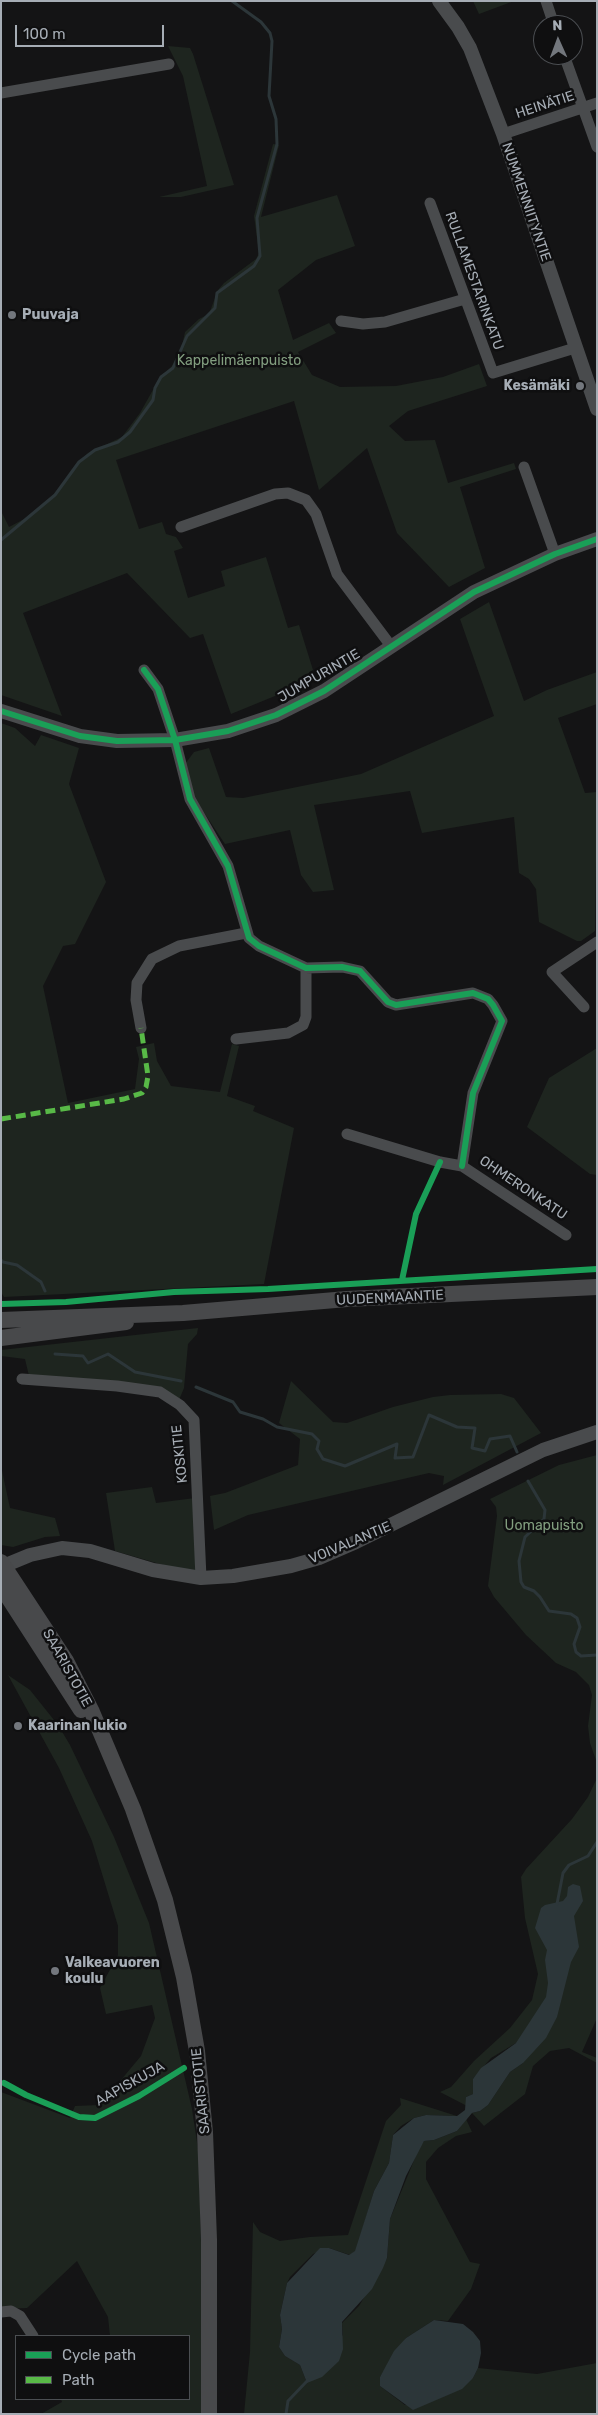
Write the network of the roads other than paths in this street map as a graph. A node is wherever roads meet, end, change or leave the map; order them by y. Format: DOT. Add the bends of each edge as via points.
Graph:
graph roads {
  1 [pos="439,1"];
  2 [pos="546,1"];
  3 [pos="551,15"];
  4 [pos="169,64"];
  5 [pos="568,65"];
  6 [pos="1,93"];
  7 [pos="597,103"];
  8 [pos="583,108"];
  9 [pos="503,134"];
  10 [pos="597,147"];
  11 [pos="430,203"];
  12 [pos="465,299"];
  13 [pos="341,322"];
  14 [pos="575,348"];
  15 [pos="597,410"];
  16 [pos="524,467"];
  17 [pos="180,527"];
  18 [pos="597,539"];
  19 [pos="555,554"];
  20 [pos="390,646"];
  21 [pos="144,670"];
  22 [pos="1,712"];
  23 [pos="173,735"];
  24 [pos="246,933"];
  25 [pos="597,942"];
  26 [pos="306,968"];
  27 [pos="584,1007"];
  28 [pos="141,1028"];
  29 [pos="236,1039"];
  30 [pos="347,1134"];
  31 [pos="462,1166"];
  32 [pos="566,1235"];
  33 [pos="597,1287"];
  34 [pos="183,1313"];
  35 [pos="1,1320"];
  36 [pos="1,1338"];
  37 [pos="22,1379"];
  38 [pos="597,1432"];
  39 [pos="2,1565"];
  40 [pos="201,1578"];
  41 [pos="1,1586"];
  42 [pos="120,1780"];
  43 [pos="1,2312"];
  44 [pos="32,2335"];
  45 [pos="209,2414"];
  1 -- 9 [label="street, NUMMENNIITYNTIE" via="470,48"];
  2 -- 3 [label="street"];
  4 -- 6 [label="street"];
  5 -- 8 [label="street"];
  7 -- 8 [label="street, HEINÄTIE"];
  8 -- 9 [label="street, HEINÄTIE"];
  8 -- 10 [label="street"];
  9 -- 14 [label="street, NUMMENNIITYNTIE"];
  11 -- 12 [label="street, RULLAMESTARINKATU"];
  12 -- 13 [label="street" via="385,322"];
  12 -- 14 [label="street, RULLAMESTARINKATU" via="493,373"];
  14 -- 15 [label="street, NUMMENNIITYNTIE"];
  16 -- 19 [label="street"];
  17 -- 20 [label="street" via="275,494 288,493 306,500 316,514 338,574"];
  18 -- 19 [label="street, JUMPURINTIE"];
  19 -- 20 [label="street, JUMPURINTIE" via="474,592"];
  20 -- 23 [label="street, JUMPURINTIE" via="324,691 276,715 228,731"];
  21 -- 23 [label="street" via="158,689"];
  22 -- 23 [label="street, JUMPURINTIE" via="80,736 118,741"];
  23 -- 24 [label="street" via="190,799 228,866"];
  24 -- 26 [label="street" via="259,946"];
  24 -- 28 [label="street" via="179,946 152,959 137,983 136,1000"];
  25 -- 27 [label="street" via="552,972"];
  26 -- 29 [label="street" via="306,1017 303,1025 288,1033"];
  26 -- 31 [label="street" via="352,968 366,976 388,1002 396,1005 473,993 488,999 493,1005 502,1020 473,1093"];
  30 -- 31 [label="street, OHMERONKATU"];
  31 -- 32 [label="street, OHMERONKATU"];
  33 -- 34 [label="main road, UUDENMAANTIE" via="348,1300"];
  34 -- 35 [label="main road, UUDENMAANTIE"];
  34 -- 36 [label="main road, UUDENMAANTIE"];
  37 -- 40 [label="street, KOSKITIE" via="160,1392 194,1420"];
  38 -- 40 [label="street, VOIVALANTIE" via="511,1465 319,1558 260,1572"];
  39 -- 40 [label="street, VOIVALANTIE" via="42,1552 72,1548 177,1576"];
  39 -- 42 [label="main road, SAARISTOTIE" via="66,1661 92,1712"];
  41 -- 42 [label="main road, SAARISTOTIE" via="84,1715"];
  42 -- 45 [label="main road, SAARISTOTIE" via="165,1900 184,1977 197,2051 205,2132 209,2240"];
  43 -- 44 [label="street" via="11,2311 20,2316"];
}
